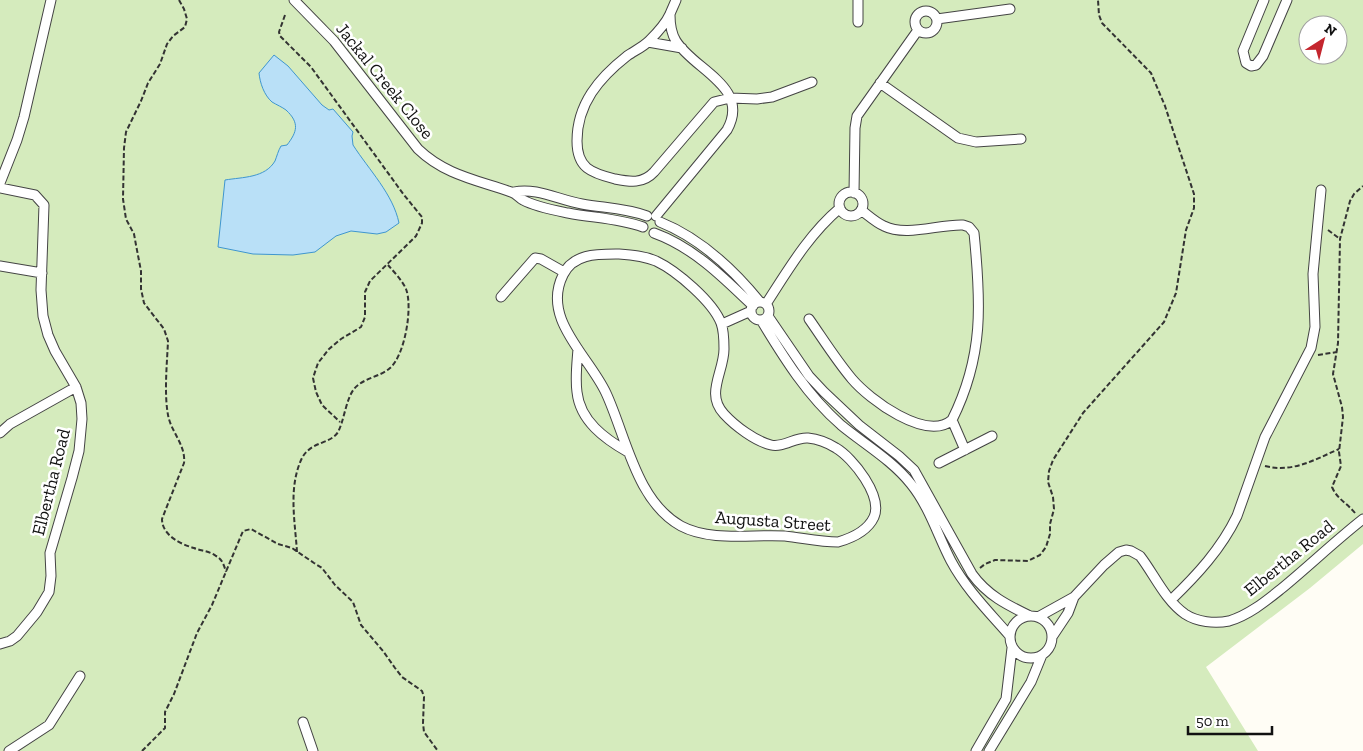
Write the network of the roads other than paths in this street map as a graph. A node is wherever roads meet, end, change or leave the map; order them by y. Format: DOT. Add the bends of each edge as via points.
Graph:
graph roads {
  1 [pos="51,0"];
  2 [pos="294,0"];
  3 [pos="676,0"];
  4 [pos="858,0"];
  5 [pos="1264,0"];
  6 [pos="1287,0"];
  7 [pos="1010,9"];
  8 [pos="670,15"];
  9 [pos="937,19"];
  10 [pos="858,22"];
  11 [pos="918,30"];
  12 [pos="648,42"];
  13 [pos="682,48"];
  14 [pos="812,82"];
  15 [pos="880,83"];
  16 [pos="730,98"];
  17 [pos="1021,139"];
  18 [pos="0,184"];
  19 [pos="0,188"];
  20 [pos="1321,190"];
  21 [pos="514,192"];
  22 [pos="854,193"];
  23 [pos="840,208"];
  24 [pos="861,210"];
  25 [pos="654,218"];
  26 [pos="643,227"];
  27 [pos="654,233"];
  28 [pos="0,266"];
  29 [pos="564,272"];
  30 [pos="42,273"];
  31 [pos="501,297"];
  32 [pos="758,306"];
  33 [pos="764,318"];
  34 [pos="809,318"];
  35 [pos="722,324"];
  36 [pos="578,349"];
  37 [pos="76,387"];
  38 [pos="952,420"];
  39 [pos="0,433"];
  40 [pos="992,436"];
  41 [pos="965,450"];
  42 [pos="628,452"];
  43 [pos="939,463"];
  44 [pos="1362,519"];
  45 [pos="1074,597"];
  46 [pos="1171,600"];
  47 [pos="1034,616"];
  48 [pos="1010,635"];
  49 [pos="1052,637"];
  50 [pos="0,644"];
  51 [pos="1012,648"];
  52 [pos="1042,655"];
  53 [pos="80,676"];
  54 [pos="304,722"];
  55 [pos="9,751"];
  56 [pos="313,751"];
  57 [pos="976,751"];
  58 [pos="989,751"];
  1 -- 18 [label="street" via="24,117"];
  2 -- 21 [label="street, Jackal Creek Close" via="325,31 418,149 436,164 474,181"];
  3 -- 8 [label="street"];
  4 -- 10 [label="street"];
  5 -- 6 [label="street" via="1244,51 1246,63 1251,66 1263,56"];
  7 -- 9 [label="street"];
  8 -- 12 [label="street"];
  8 -- 13 [label="street" via="672,33"];
  9 -- 11 [label="street" via="933,31 924,34"];
  9 -- 11 [label="street" via="932,13 921,12 914,21"];
  11 -- 15 [label="street"];
  12 -- 13 [label="street"];
  12 -- 16 [label="street" via="608,74 584,105 578,122 577,148 578,158 588,168 619,179 635,182 645,179 660,166 710,105"];
  13 -- 16 [label="street" via="721,84"];
  14 -- 16 [label="street" via="772,97"];
  15 -- 17 [label="street" via="958,138 976,142"];
  15 -- 22 [label="street" via="856,119"];
  16 -- 25 [label="street" via="733,113 727,130"];
  19 -- 30 [label="street, Elbertha Road" via="28,193 43,203"];
  20 -- 46 [label="street" via="1313,274 1314,338 1308,355 1269,429 1232,528 1207,562"];
  21 -- 25 [label="street, Jackal Creek Close" via="532,191 576,202 626,209"];
  21 -- 26 [label="street, Jackal Creek Close" via="533,204"];
  22 -- 23 [label="street" via="843,195 839,201"];
  22 -- 24 [label="street" via="862,199"];
  23 -- 24 [label="street" via="842,213 853,216"];
  23 -- 32 [label="street" via="824,222"];
  24 -- 38 [label="street" via="888,228 963,225 974,233 980,316 978,339 964,393"];
  25 -- 26 [label="street" via="642,221"];
  25 -- 27 [label="street" via="659,229"];
  25 -- 32 [label="street, Jackal Creek Close" via="685,234 708,252 743,282"];
  26 -- 27 [label="street, Jackal Creek Close"];
  27 -- 32 [label="street" via="671,239 695,255"];
  28 -- 30 [label="street"];
  29 -- 31 [label="street" via="534,258"];
  29 -- 35 [label="street" via="580,258 592,255 644,257 666,267 689,284"];
  29 -- 36 [label="street, Augusta Street" via="556,306"];
  30 -- 37 [label="street, Elbertha Road" via="43,316 48,335"];
  32 -- 33 [label="street" via="756,318"];
  32 -- 33 [label="street" via="769,309"];
  32 -- 35 [label="street"];
  33 -- 47 [label="street" via="809,376 836,404 914,470 983,588 1003,603"];
  33 -- 48 [label="street" via="784,359 806,388 841,425 896,468 912,486 960,576"];
  34 -- 38 [label="street" via="853,380 878,401 920,425 937,427"];
  35 -- 42 [label="street, Augusta Street" via="723,360 714,395 723,413 756,439 768,444 778,446 806,438 826,443 845,454 873,492 876,506 872,520 861,531 838,542 697,532 683,527 654,503"];
  36 -- 42 [label="street, Augusta Street" via="606,393"];
  36 -- 42 [label="street, Augusta Street" via="576,392 585,416 603,435"];
  37 -- 39 [label="street" via="10,424"];
  37 -- 50 [label="street, Elbertha Road" via="82,410 80,445 50,553 50,588 24,628 10,641"];
  38 -- 41 [label="street"];
  40 -- 41 [label="street"];
  41 -- 43 [label="street"];
  44 -- 46 [label="street, Elbertha Road" via="1276,592 1240,616 1221,622 1201,621 1184,613"];
  45 -- 46 [label="street, Elbertha Road" via="1115,555 1126,550 1140,556"];
  45 -- 47 [label="street, Elbertha Road"];
  45 -- 49 [label="street, Elbertha Road"];
  47 -- 48 [label="street" via="1024,617 1014,624"];
  47 -- 49 [label="street" via="1048,625"];
  48 -- 51 [label="street"];
  49 -- 52 [label="street"];
  51 -- 52 [label="street" via="1022,657"];
  51 -- 57 [label="street" via="1006,700"];
  52 -- 58 [label="street" via="1031,682"];
  53 -- 55 [label="street" via="49,725"];
  54 -- 56 [label="street"];
}
